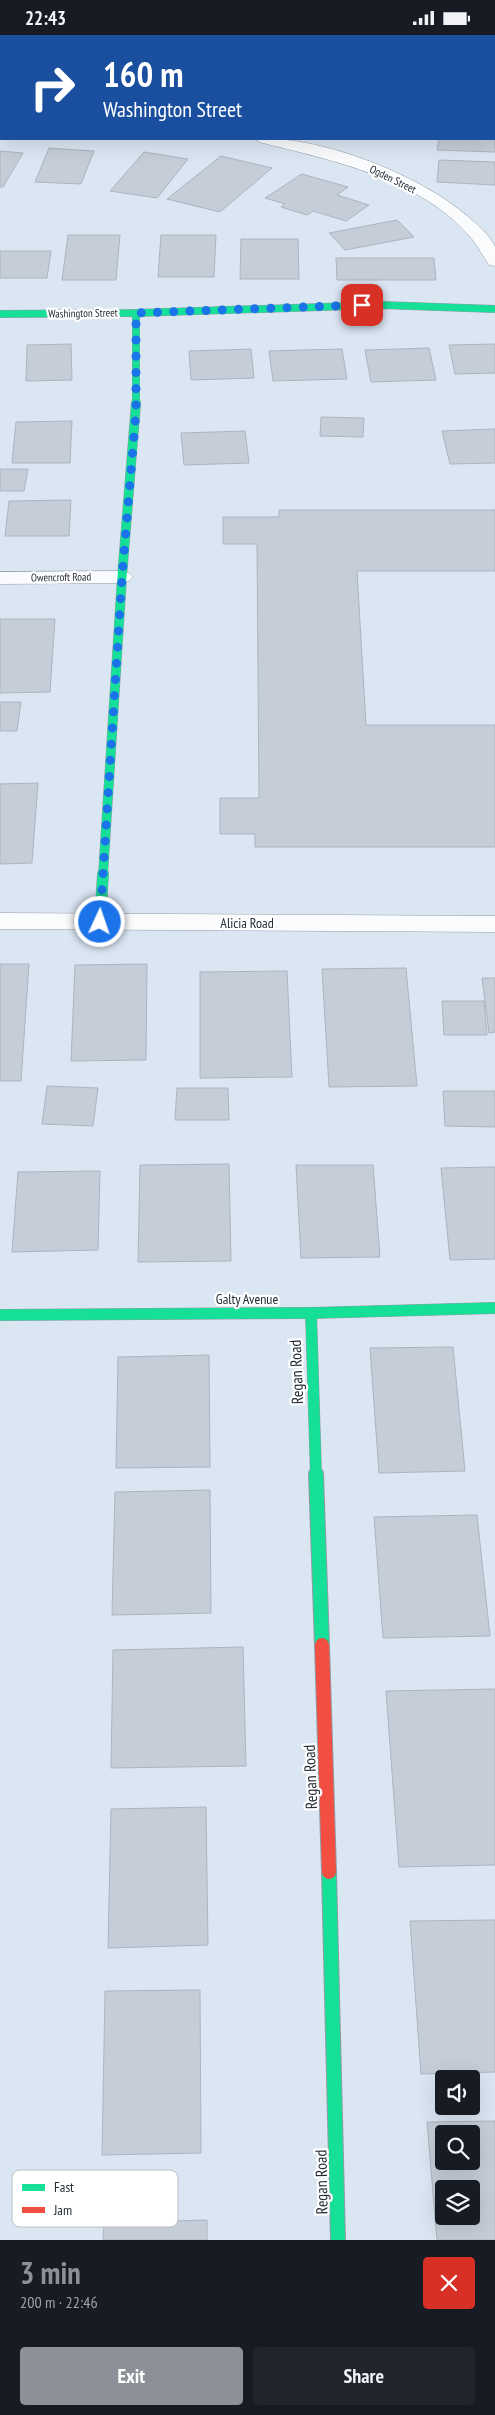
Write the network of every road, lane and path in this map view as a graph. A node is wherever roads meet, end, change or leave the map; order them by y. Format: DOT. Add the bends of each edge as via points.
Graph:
graph roads {
  1 [pos="271,140"];
  2 [pos="495,261"];
  3 [pos="495,309"];
  4 [pos="136,313"];
  5 [pos="0,314"];
  6 [pos="122,577"];
  7 [pos="0,578"];
  8 [pos="0,921"];
  9 [pos="100,922"];
  10 [pos="495,924"];
  11 [pos="495,1308"];
  12 [pos="311,1313"];
  13 [pos="0,1315"];
  14 [pos="338,2240"];
  1 -- 2 [label="street, Ogden Street" via="301,145 378,170 439,202 466,223"];
  3 -- 4 [label="street, Washington Street" via="381,305"];
  4 -- 5 [label="street, Washington Street"];
  4 -- 6 [label="street" via="136,412"];
  6 -- 7 [label="street, Owencroft Road"];
  6 -- 9 [label="street"];
  8 -- 9 [label="street, Alicia Road"];
  9 -- 10 [label="street, Alicia Road"];
  11 -- 12 [label="street, Galty Avenue"];
  12 -- 13 [label="street, Galty Avenue"];
  12 -- 14 [label="street, Regan Road"];
}
